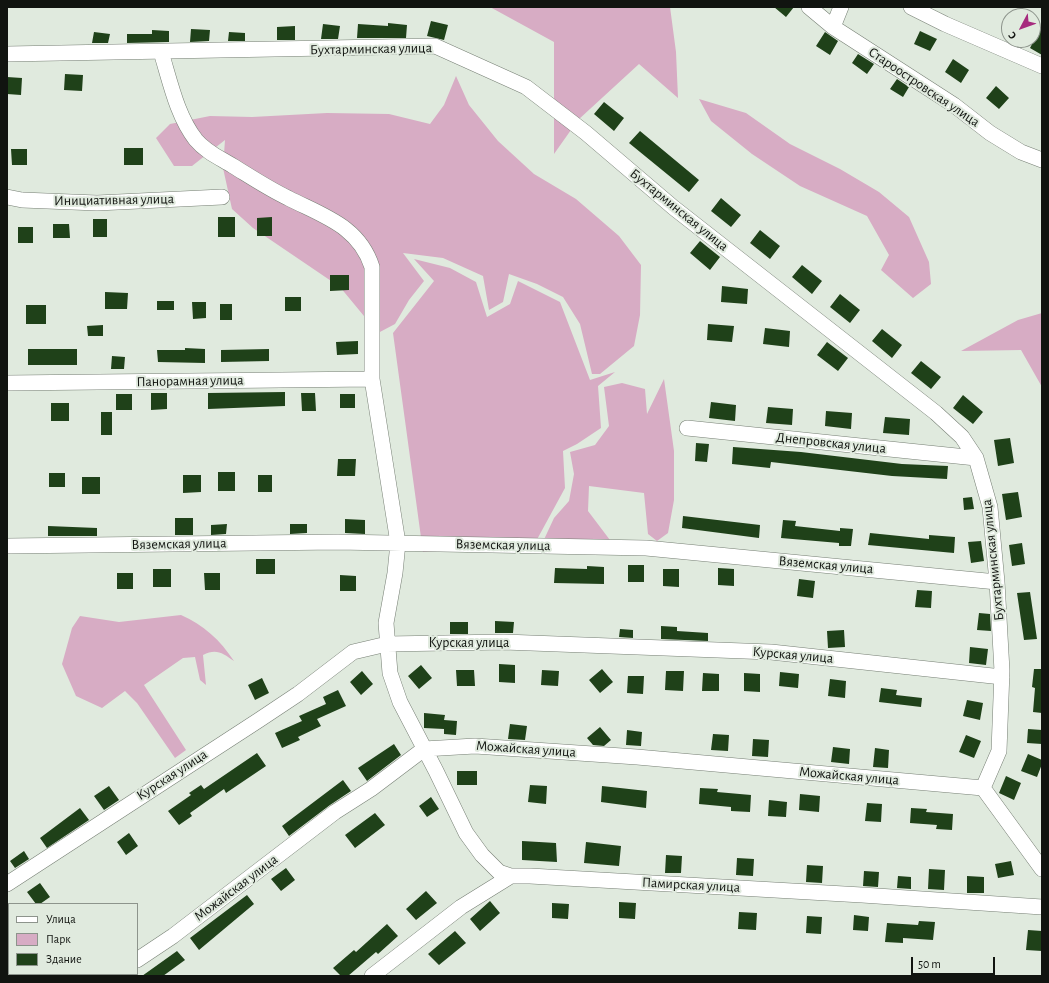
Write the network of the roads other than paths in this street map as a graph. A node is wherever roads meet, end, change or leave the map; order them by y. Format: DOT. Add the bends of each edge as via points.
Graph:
graph roads {
  1 [pos="809,7"];
  2 [pos="841,7"];
  3 [pos="911,7"];
  4 [pos="833,27"];
  5 [pos="161,52"];
  6 [pos="7,54"];
  7 [pos="1042,66"];
  8 [pos="1042,160"];
  9 [pos="7,197"];
  10 [pos="222,197"];
  11 [pos="372,379"];
  12 [pos="7,383"];
  13 [pos="687,428"];
  14 [pos="976,458"];
  15 [pos="398,544"];
  16 [pos="7,546"];
  17 [pos="997,582"];
  18 [pos="387,644"];
  19 [pos="1002,677"];
  20 [pos="424,748"];
  21 [pos="983,788"];
  22 [pos="1042,869"];
  23 [pos="511,876"];
  24 [pos="7,884"];
  25 [pos="1042,907"];
  26 [pos="138,959"];
  27 [pos="372,976"];
  1 -- 4 [label="street, Староостровская улица"];
  2 -- 4 [label="street"];
  3 -- 7 [label="street"];
  4 -- 8 [label="street, Староостровская улица" via="954,105 990,133 1021,152"];
  5 -- 6 [label="street, Бухтарминская улица"];
  5 -- 11 [label="street" via="178,106 196,140 209,152 288,199 325,215 357,238 368,253 372,267"];
  5 -- 14 [label="street, Бухтарминская улица" via="435,46 526,87 586,132 674,208 936,413 962,437"];
  9 -- 10 [label="street, Инициативная улица" via="97,203"];
  11 -- 12 [label="street, Панорамная улица"];
  11 -- 15 [label="street"];
  13 -- 14 [label="street, Днепровская улица"];
  14 -- 17 [label="street, Бухтарминская улица" via="990,507"];
  15 -- 16 [label="street, Вяземская улица" via="338,542"];
  15 -- 17 [label="street, Вяземская улица" via="646,548"];
  15 -- 18 [label="street" via="386,623"];
  17 -- 19 [label="street, Бухтарминская улица"];
  18 -- 19 [label="street, Курская улица" via="504,642 772,652"];
  18 -- 20 [label="street" via="390,673 400,702"];
  18 -- 24 [label="street, Курская улица" via="353,652 298,694"];
  19 -- 21 [label="street, Бухтарминская улица" via="999,751"];
  20 -- 21 [label="street, Можайская улица" via="475,746 629,756"];
  20 -- 23 [label="street" via="466,833 482,856 499,872"];
  20 -- 26 [label="street, Можайская улица" via="371,789 335,812 173,936"];
  21 -- 22 [label="street"];
  23 -- 25 [label="street, Памирская улица" via="854,894"];
  23 -- 27 [label="street" via="461,907"];
}
